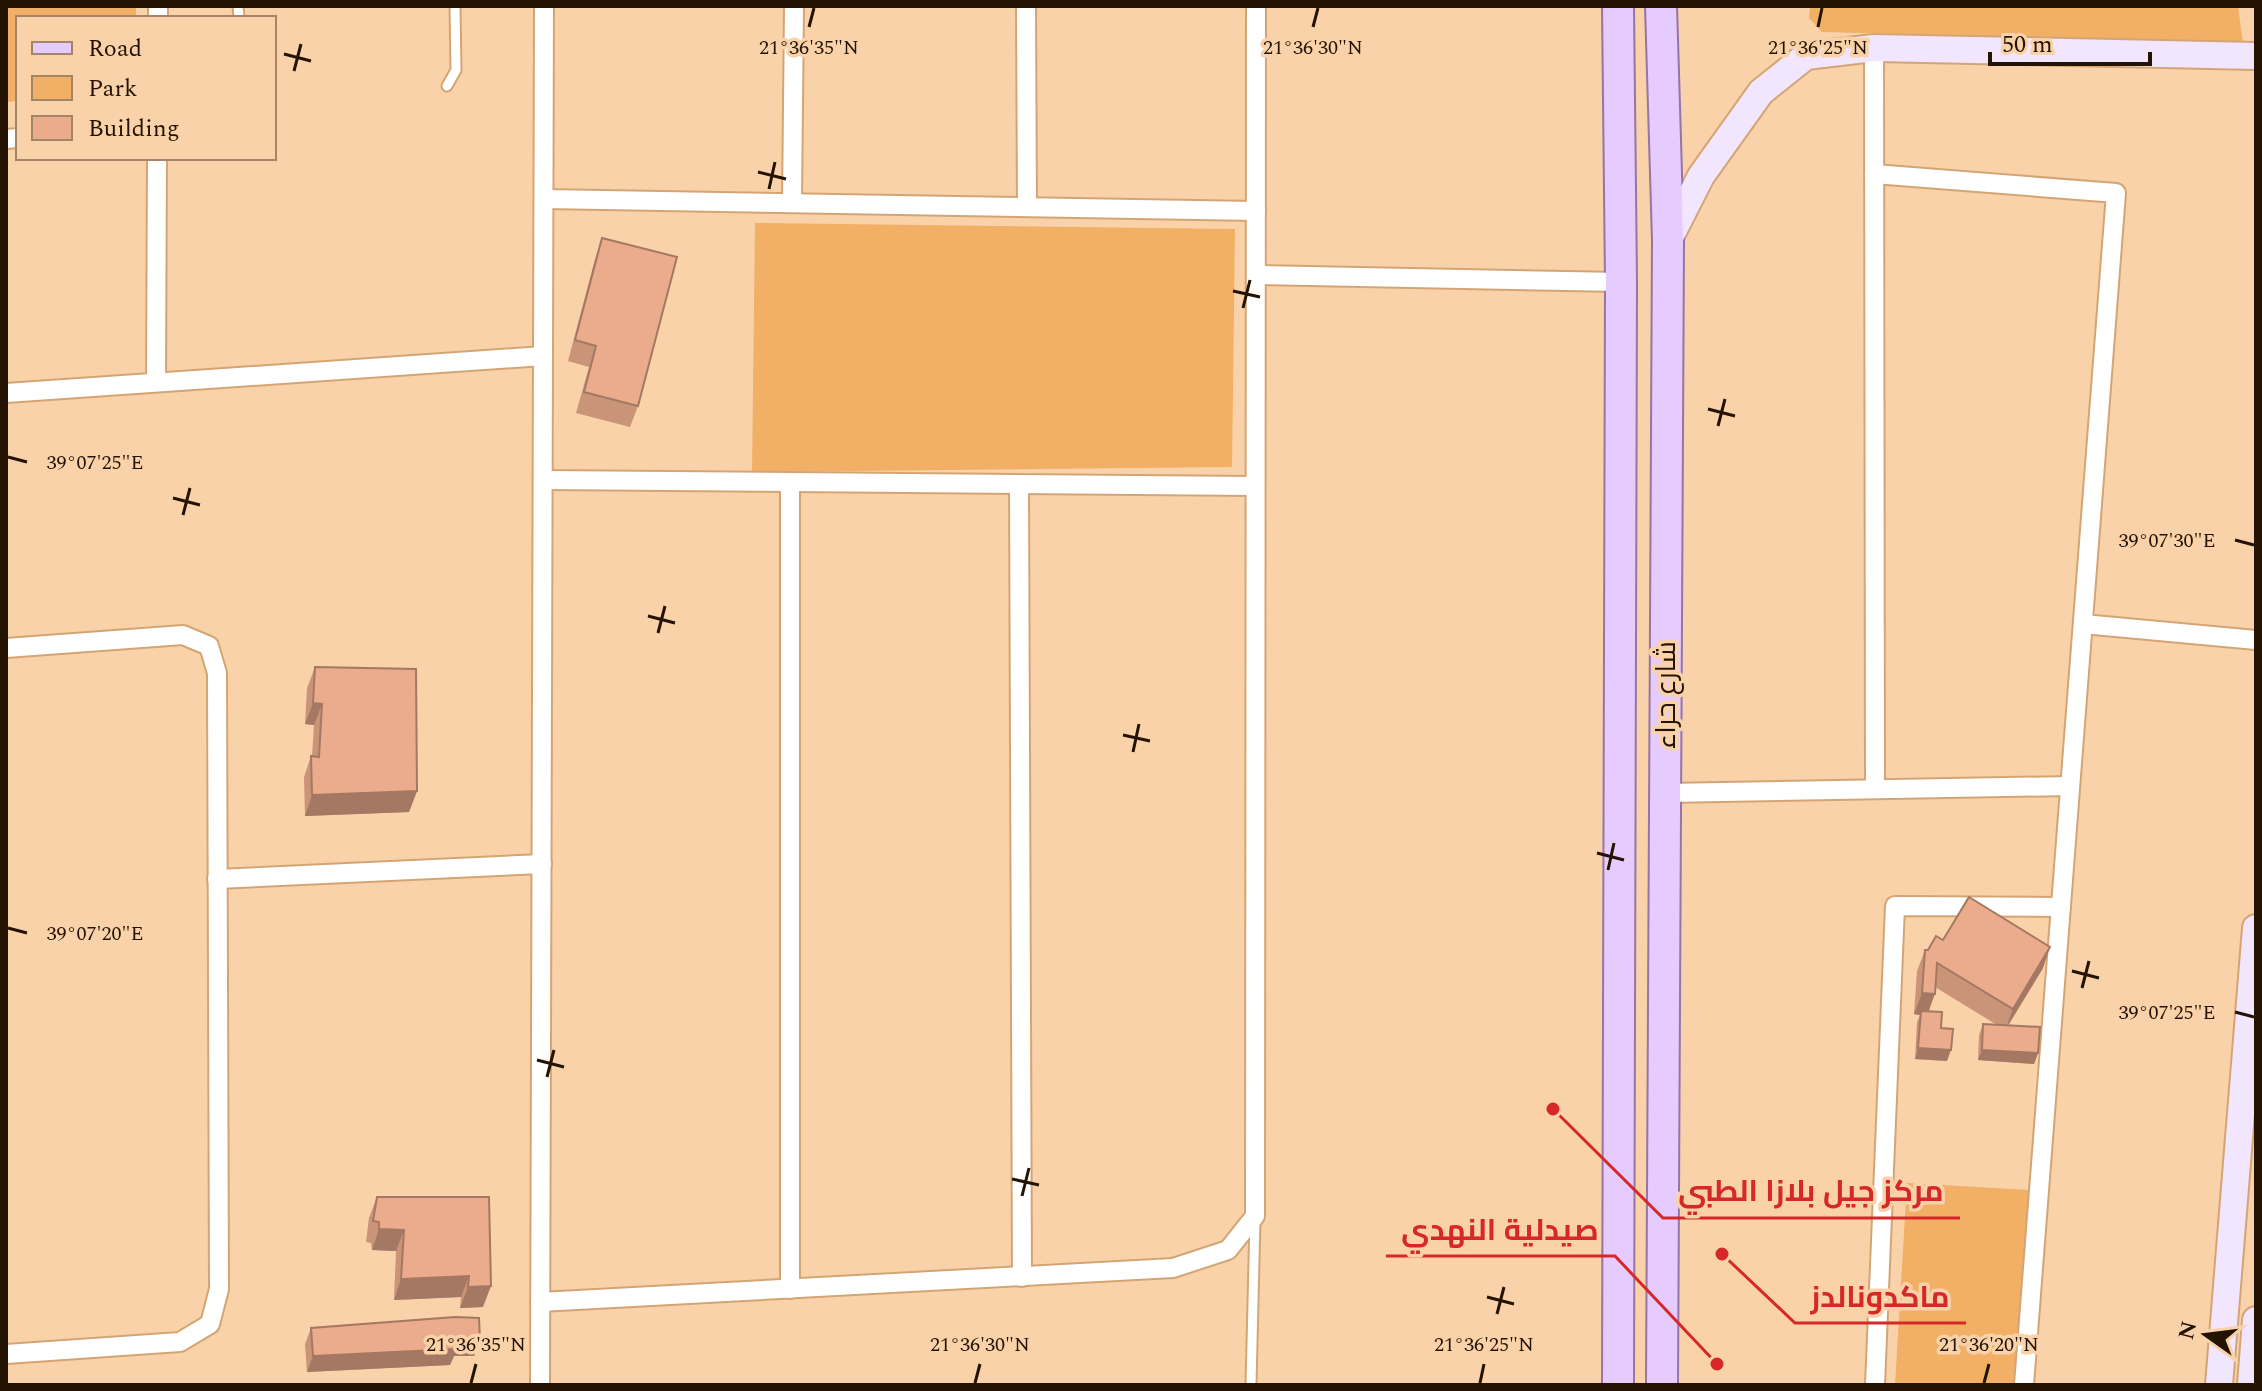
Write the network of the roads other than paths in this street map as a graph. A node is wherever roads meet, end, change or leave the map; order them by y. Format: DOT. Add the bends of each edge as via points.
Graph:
graph roads {
  1 [pos="455,6"];
  2 [pos="544,6"];
  3 [pos="794,6"];
  4 [pos="1026,6"];
  5 [pos="1256,6"];
  6 [pos="1618,6"];
  7 [pos="1661,6"];
  8 [pos="1874,48"];
  9 [pos="2256,56"];
  10 [pos="447,86"];
  11 [pos="157,160"];
  12 [pos="1874,174"];
  13 [pos="544,199"];
  14 [pos="792,203"];
  15 [pos="1027,207"];
  16 [pos="1256,211"];
  17 [pos="1668,241"];
  18 [pos="1256,275"];
  19 [pos="1621,282"];
  20 [pos="543,356"];
  21 [pos="156,382"];
  22 [pos="6,393"];
  23 [pos="543,480"];
  24 [pos="790,482"];
  25 [pos="1019,484"];
  26 [pos="1255,486"];
  27 [pos="1667,502"];
  28 [pos="1621,504"];
  29 [pos="2083,624"];
  30 [pos="2256,640"];
  31 [pos="6,648"];
  32 [pos="2070,786"];
  33 [pos="1875,789"];
  34 [pos="1665,793"];
  35 [pos="542,864"];
  36 [pos="217,879"];
  37 [pos="2061,907"];
  38 [pos="2256,928"];
  39 [pos="1255,1216"];
  40 [pos="1022,1277"];
  41 [pos="790,1289"];
  42 [pos="540,1302"];
  43 [pos="2256,1320"];
  44 [pos="6,1354"];
  45 [pos="540,1385"];
  46 [pos="1251,1385"];
  47 [pos="1618,1385"];
  48 [pos="1662,1385"];
  49 [pos="1875,1385"];
  50 [pos="2024,1385"];
  51 [pos="2219,1385"];
  52 [pos="2251,1385"];
  1 -- 10 [label="lane" via="456,70"];
  2 -- 13 [label="street"];
  3 -- 14 [label="street"];
  4 -- 15 [label="street"];
  5 -- 16 [label="street"];
  6 -- 19 [label="main road, شارع حراء"];
  7 -- 17 [label="main road, شارع حراء"];
  8 -- 9 [label="street"];
  8 -- 12 [label="street"];
  8 -- 17 [label="street" via="1806,56 1761,92 1701,176"];
  11 -- 21 [label="street"];
  12 -- 29 [label="street" via="2116,193"];
  12 -- 33 [label="street"];
  13 -- 14 [label="street"];
  13 -- 20 [label="street"];
  14 -- 15 [label="street"];
  15 -- 16 [label="street"];
  16 -- 18 [label="street"];
  17 -- 27 [label="main road, شارع حراء"];
  18 -- 19 [label="street"];
  18 -- 26 [label="street"];
  19 -- 28 [label="main road, شارع حراء"];
  20 -- 21 [label="street"];
  20 -- 23 [label="street"];
  21 -- 22 [label="street"];
  23 -- 24 [label="street"];
  23 -- 35 [label="street"];
  24 -- 25 [label="street"];
  24 -- 41 [label="street"];
  25 -- 26 [label="street"];
  25 -- 40 [label="street"];
  26 -- 39 [label="street"];
  27 -- 28 [label="main road"];
  27 -- 34 [label="main road, شارع حراء"];
  28 -- 47 [label="main road, شارع حراء"];
  29 -- 30 [label="street"];
  29 -- 32 [label="street"];
  31 -- 36 [label="street" via="183,635 209,646 217,673"];
  32 -- 33 [label="street"];
  32 -- 37 [label="street"];
  33 -- 34 [label="street"];
  34 -- 48 [label="main road, شارع حراء"];
  35 -- 36 [label="street"];
  35 -- 42 [label="street"];
  36 -- 44 [label="street" via="219,1289 210,1324 180,1342"];
  37 -- 49 [label="street" via="1895,906"];
  37 -- 50 [label="street"];
  38 -- 51 [label="street"];
  39 -- 40 [label="street" via="1228,1250 1173,1268"];
  39 -- 46 [label="lane"];
  40 -- 41 [label="street"];
  41 -- 42 [label="street"];
  42 -- 45 [label="street"];
  43 -- 52 [label="street"];
}
